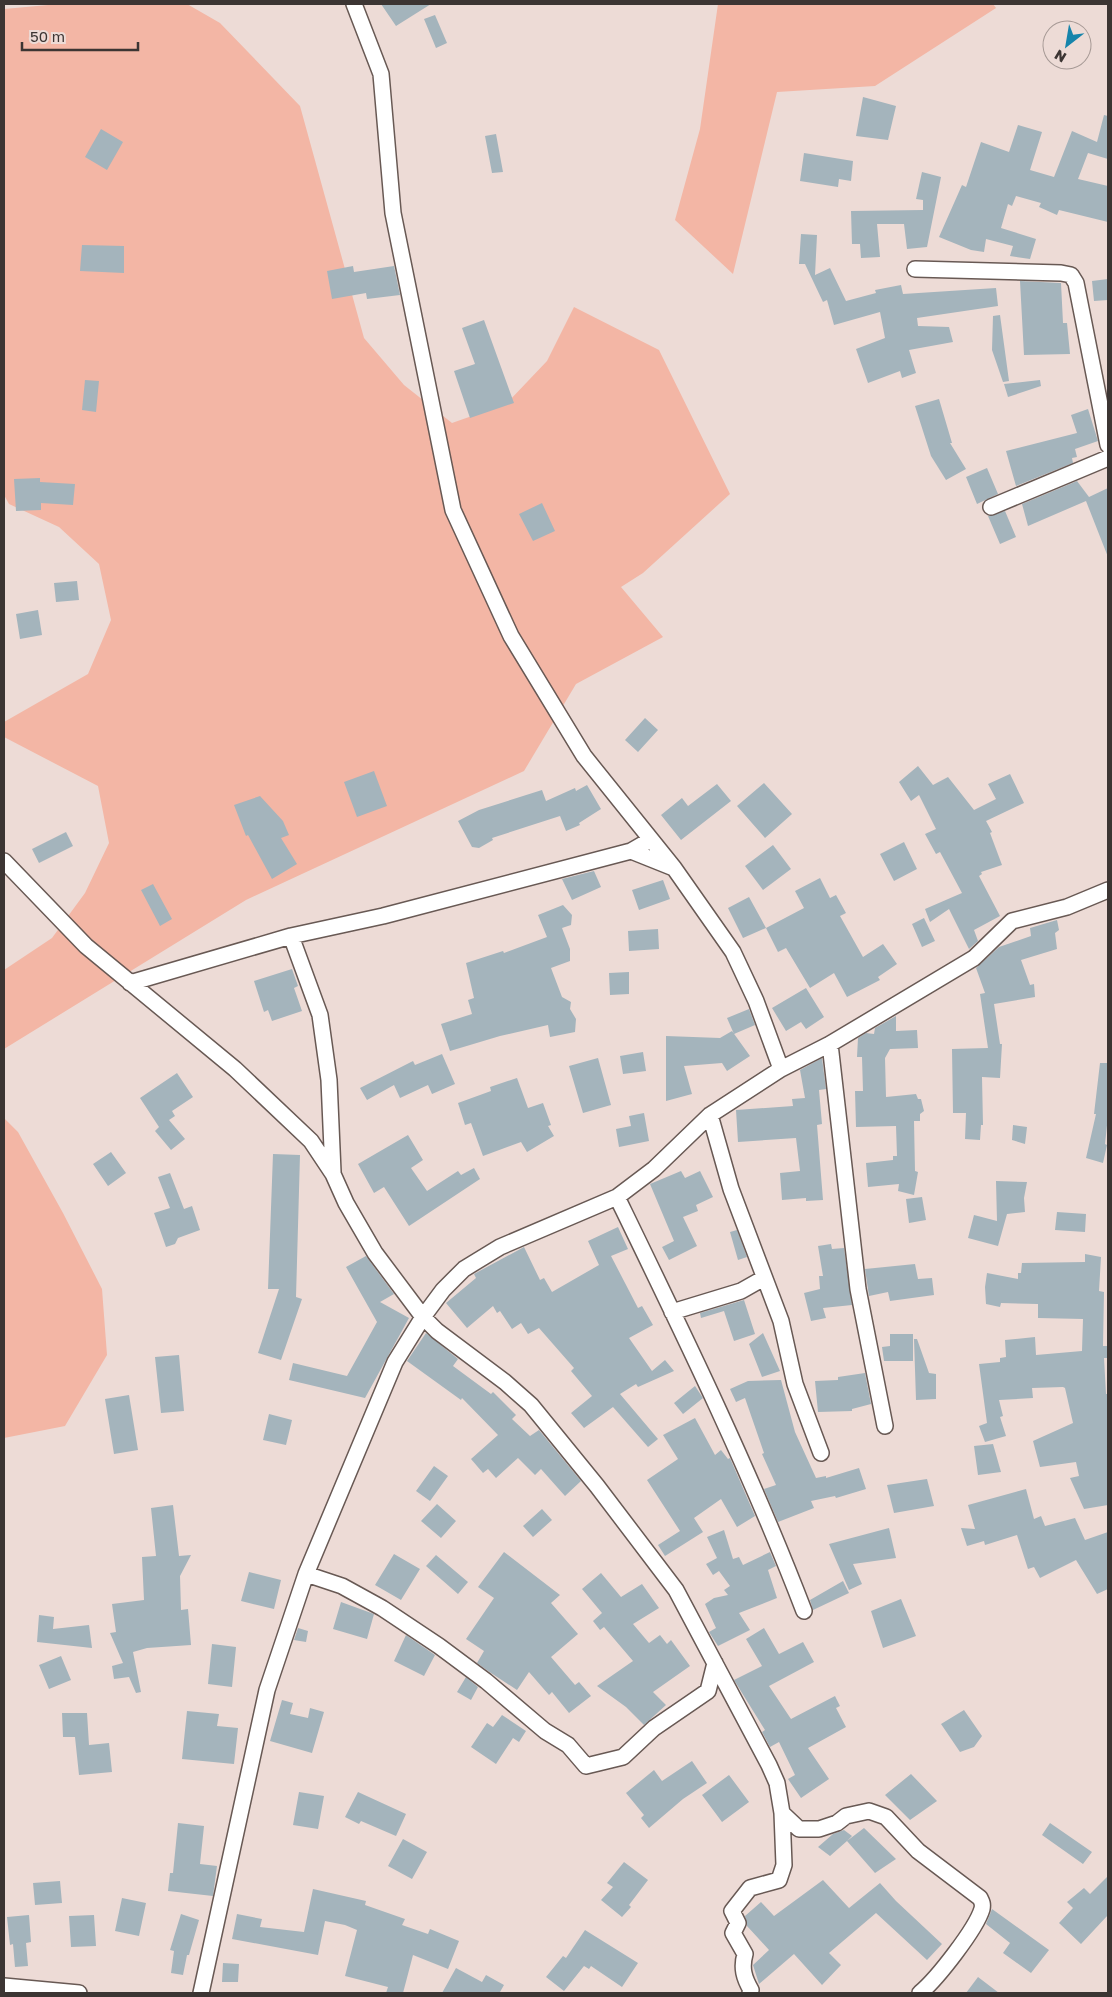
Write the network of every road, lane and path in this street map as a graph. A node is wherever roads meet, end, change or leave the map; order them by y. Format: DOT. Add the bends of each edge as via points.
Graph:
graph roads {
  1 [pos="354,4"];
  2 [pos="915,269"];
  3 [pos="1108,445"];
  4 [pos="1108,458"];
  5 [pos="991,507"];
  6 [pos="650,840"];
  7 [pos="631,851"];
  8 [pos="4,861"];
  9 [pos="674,868"];
  10 [pos="1108,890"];
  11 [pos="291,936"];
  12 [pos="130,982"];
  13 [pos="830,1044"];
  14 [pos="781,1069"];
  15 [pos="710,1115"];
  16 [pos="333,1174"];
  17 [pos="617,1197"];
  18 [pos="764,1278"];
  19 [pos="672,1312"];
  20 [pos="423,1317"];
  21 [pos="885,1426"];
  22 [pos="821,1453"];
  23 [pos="306,1574"];
  24 [pos="804,1612"];
  25 [pos="715,1663"];
  26 [pos="782,1813"];
  27 [pos="4,1986"];
  28 [pos="79,1993"];
  29 [pos="202,1993"];
  30 [pos="750,1993"];
  31 [pos="920,1993"];
  1 -- 6 [label="street" via="382,74 393,213 453,510 510,636 584,756"];
  2 -- 3 [label="street" via="1071,275 1076,283"];
  4 -- 5 [label="street"];
  6 -- 7 [label="street"];
  6 -- 9 [label="street"];
  7 -- 9 [label="street"];
  7 -- 11 [label="street" via="383,916"];
  8 -- 12 [label="street" via="86,946"];
  9 -- 14 [label="street" via="732,952 756,1001"];
  10 -- 13 [label="street" via="1067,907 1012,921 974,958"];
  11 -- 12 [label="street"];
  11 -- 16 [label="street" via="320,1015 329,1080"];
  12 -- 16 [label="street" via="235,1070 311,1141"];
  13 -- 14 [label="street"];
  13 -- 21 [label="street" via="858,1289"];
  14 -- 15 [label="street"];
  15 -- 17 [label="street" via="654,1169"];
  15 -- 18 [label="street"];
  16 -- 20 [label="street" via="375,1253"];
  17 -- 19 [label="street"];
  17 -- 20 [label="street" via="535,1230 464,1269"];
  18 -- 19 [label="street" via="741,1291"];
  18 -- 22 [label="street" via="781,1321 794,1384"];
  19 -- 24 [label="street" via="781,1552"];
  20 -- 23 [label="street" via="395,1362"];
  20 -- 25 [label="street" via="531,1405 676,1590"];
  23 -- 25 [label="street" via="342,1586 439,1646 568,1745 586,1766 623,1757 654,1728 708,1691"];
  23 -- 29 [label="street" via="267,1690"];
  25 -- 26 [label="street" via="769,1765 777,1784"];
  26 -- 30 [label="street" via="782,1874 778,1880 750,1888 732,1911 738,1923 733,1934 745,1954 744,1978"];
  26 -- 31 [label="street" via="799,1829 819,1829 846,1816 869,1811 886,1817 918,1851 980,1898 982,1910 963,1942"];
  27 -- 28 [label="street"];
}
